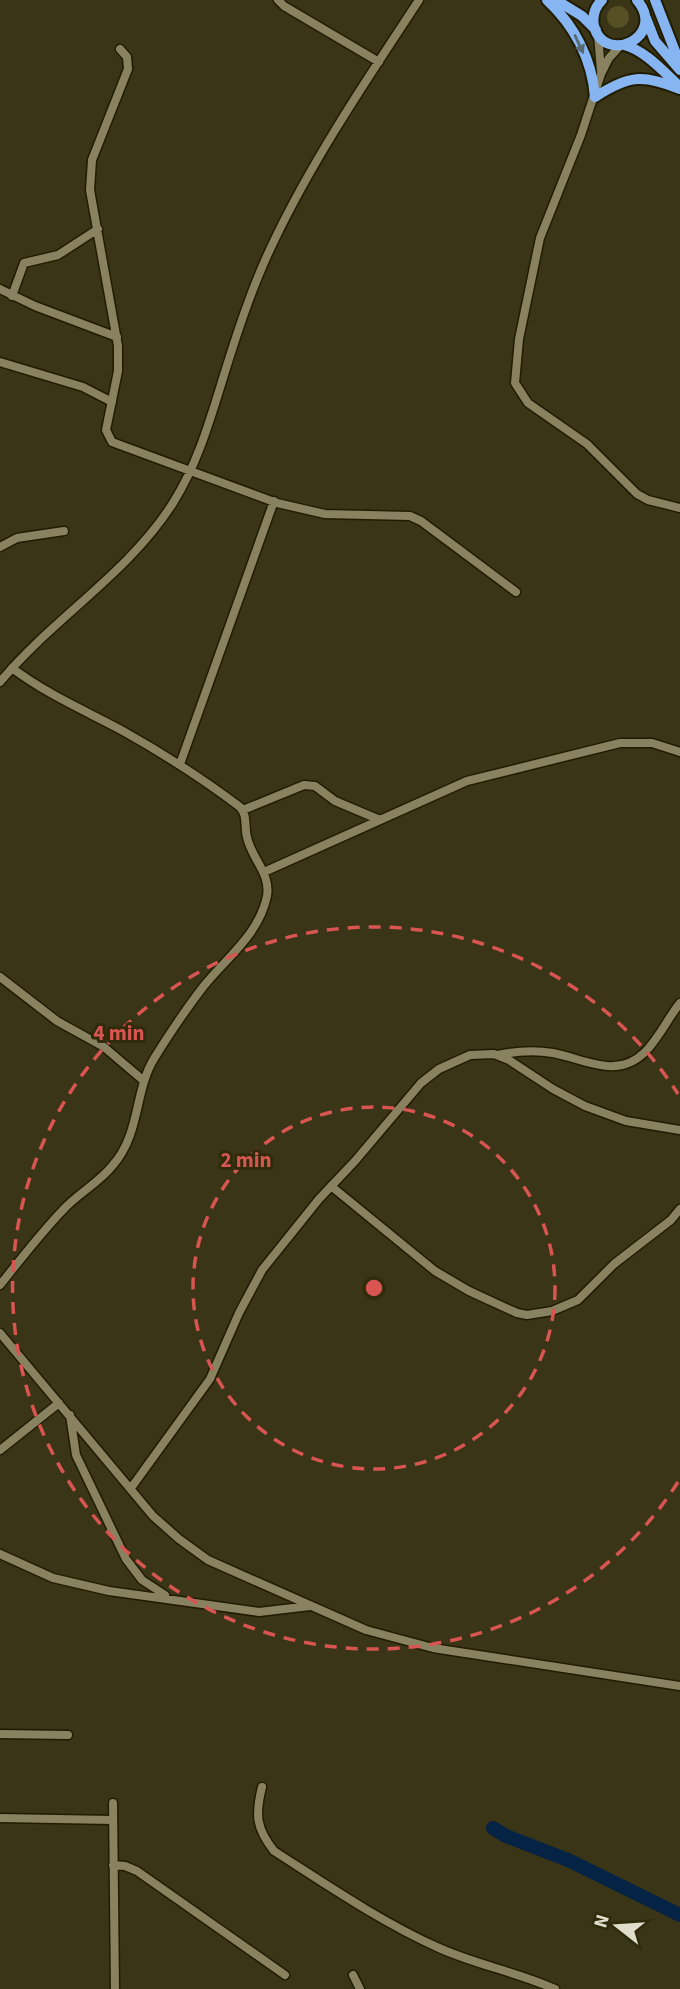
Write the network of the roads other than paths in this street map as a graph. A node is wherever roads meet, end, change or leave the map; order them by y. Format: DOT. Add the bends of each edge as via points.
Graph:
graph roads {
  1 [pos="278,0"];
  2 [pos="419,0"];
  3 [pos="547,0"];
  4 [pos="556,0"];
  5 [pos="602,0"];
  6 [pos="655,0"];
  7 [pos="642,6"];
  8 [pos="597,32"];
  9 [pos="622,45"];
  10 [pos="120,49"];
  11 [pos="379,62"];
  12 [pos="680,64"];
  13 [pos="680,70"];
  14 [pos="601,74"];
  15 [pos="680,88"];
  16 [pos="595,97"];
  17 [pos="98,229"];
  18 [pos="0,289"];
  19 [pos="12,296"];
  20 [pos="117,337"];
  21 [pos="0,362"];
  22 [pos="112,402"];
  23 [pos="191,472"];
  24 [pos="274,501"];
  25 [pos="680,508"];
  26 [pos="64,531"];
  27 [pos="0,547"];
  28 [pos="516,592"];
  29 [pos="12,668"];
  30 [pos="0,682"];
  31 [pos="680,752"];
  32 [pos="180,764"];
  33 [pos="243,810"];
  34 [pos="380,820"];
  35 [pos="264,873"];
  36 [pos="0,977"];
  37 [pos="680,1003"];
  38 [pos="498,1055"];
  39 [pos="144,1082"];
  40 [pos="680,1130"];
  41 [pos="331,1186"];
  42 [pos="680,1209"];
  43 [pos="0,1284"];
  44 [pos="0,1333"];
  45 [pos="59,1403"];
  46 [pos="69,1415"];
  47 [pos="0,1450"];
  48 [pos="131,1488"];
  49 [pos="0,1554"];
  50 [pos="174,1599"];
  51 [pos="311,1606"];
  52 [pos="680,1686"];
  53 [pos="0,1734"];
  54 [pos="68,1735"];
  55 [pos="262,1787"];
  56 [pos="113,1803"];
  57 [pos="0,1818"];
  58 [pos="113,1820"];
  59 [pos="113,1866"];
  60 [pos="285,1975"];
  61 [pos="353,1975"];
  62 [pos="115,1989"];
  63 [pos="360,1989"];
  64 [pos="555,1989"];
  1 -- 11 [label="street"];
  2 -- 11 [label="street"];
  3 -- 16 [label="highway, one-way" via="577,38"];
  4 -- 8 [label="highway"];
  5 -- 8 [label="highway" via="594,17"];
  6 -- 12 [label="highway"];
  7 -- 9 [label="highway" via="643,31"];
  7 -- 13 [label="highway" via="655,41"];
  8 -- 9 [label="highway" via="607,43"];
  8 -- 14 [label="street"];
  9 -- 14 [label="street"];
  9 -- 15 [label="highway" via="647,58"];
  10 -- 17 [label="street" via="127,57 128,69 89,175"];
  11 -- 23 [label="street" via="274,240"];
  14 -- 16 [label="street"];
  15 -- 16 [label="highway" via="633,78"];
  16 -- 25 [label="street" via="540,238 519,339 515,383 528,403 587,444 637,494"];
  17 -- 19 [label="street" via="58,255 24,263"];
  17 -- 20 [label="street"];
  18 -- 19 [label="street"];
  19 -- 20 [label="street"];
  20 -- 22 [label="street" via="119,362"];
  21 -- 22 [label="street" via="83,387"];
  22 -- 23 [label="street" via="106,430 112,442"];
  23 -- 24 [label="street"];
  23 -- 29 [label="street" via="172,504 115,573"];
  24 -- 28 [label="street" via="325,514 410,516"];
  24 -- 32 [label="street"];
  26 -- 27 [label="street" via="17,538"];
  29 -- 30 [label="street"];
  29 -- 32 [label="street" via="48,694"];
  31 -- 34 [label="street" via="652,743 620,743 467,781"];
  32 -- 33 [label="street"];
  33 -- 34 [label="street" via="312,785 335,801"];
  33 -- 35 [label="street" via="249,845"];
  34 -- 35 [label="street"];
  35 -- 39 [label="street" via="267,896 256,923 188,1007 152,1061"];
  36 -- 39 [label="street" via="57,1021 104,1047"];
  37 -- 38 [label="street" via="648,1049 625,1065 603,1067 539,1052"];
  38 -- 40 [label="street" via="585,1106 626,1121"];
  38 -- 41 [label="street" via="466,1056 433,1074"];
  39 -- 43 [label="street" via="120,1156 61,1211"];
  41 -- 42 [label="street" via="435,1271 527,1315 578,1300"];
  41 -- 48 [label="street" via="262,1270 210,1379"];
  44 -- 45 [label="street"];
  45 -- 46 [label="street"];
  45 -- 47 [label="street"];
  46 -- 48 [label="street"];
  46 -- 50 [label="street" via="80,1465 126,1559 150,1587"];
  48 -- 51 [label="street" via="153,1516 208,1560"];
  49 -- 50 [label="street" via="65,1581"];
  50 -- 51 [label="street" via="259,1612"];
  51 -- 52 [label="street" via="419,1646"];
  53 -- 54 [label="street"];
  55 -- 64 [label="street" via="258,1823 274,1851 401,1930"];
  56 -- 58 [label="street"];
  57 -- 58 [label="street"];
  58 -- 59 [label="street"];
  59 -- 60 [label="street" via="137,1871"];
  59 -- 62 [label="street"];
  61 -- 63 [label="street"];
}
